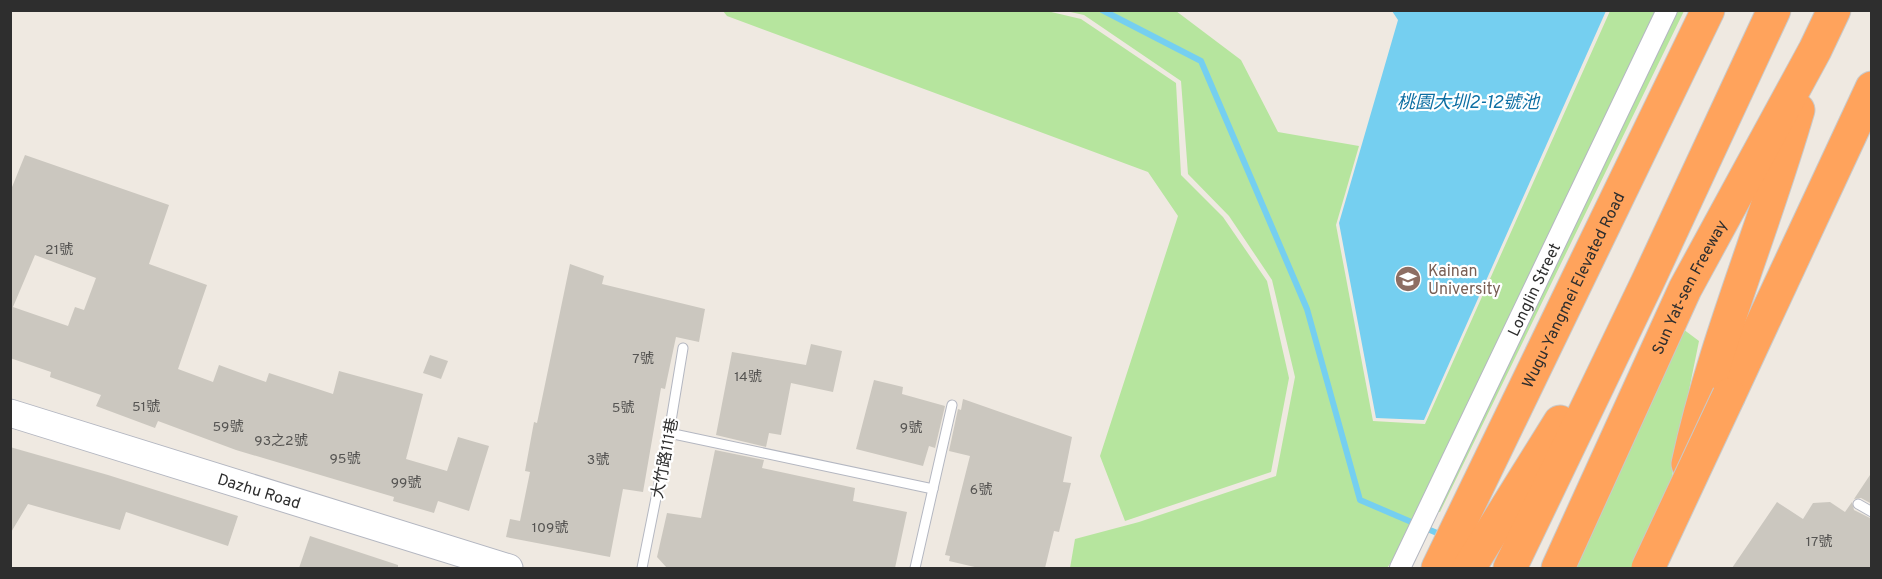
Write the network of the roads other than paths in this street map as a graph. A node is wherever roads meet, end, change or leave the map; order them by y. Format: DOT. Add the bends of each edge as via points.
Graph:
graph roads {
  1 [pos="1667,10"];
  2 [pos="1708,10"];
  3 [pos="1774,10"];
  4 [pos="1834,10"];
  5 [pos="1815,50"];
  6 [pos="1872,88"];
  7 [pos="1648,280"];
  8 [pos="683,348"];
  9 [pos="1729,395"];
  10 [pos="952,405"];
  11 [pos="10,413"];
  12 [pos="669,433"];
  13 [pos="933,489"];
  14 [pos="1858,504"];
  15 [pos="1872,512"];
  16 [pos="509,568"];
  17 [pos="642,568"];
  18 [pos="915,568"];
  19 [pos="1400,568"];
  20 [pos="1438,568"];
  21 [pos="1469,568"];
  22 [pos="1510,568"];
  23 [pos="1558,568"];
  24 [pos="1648,568"];
  25 [pos="1665,568"];
  1 -- 19 [label="street, Longlin Street"];
  2 -- 20 [label="highway, Wugu-Yangmei Elevated Road"];
  3 -- 7 [label="highway"];
  4 -- 5 [label="highway, Sun Yat-sen Freeway"];
  5 -- 23 [label="highway, Sun Yat-sen Freeway" via="1685,289"];
  5 -- 25 [label="highway" via="1783,162 1712,369"];
  6 -- 9 [label="highway"];
  7 -- 21 [label="highway"];
  7 -- 22 [label="highway"];
  8 -- 12 [label="lane, 大竹路111巷"];
  9 -- 24 [label="highway, bridge"];
  9 -- 25 [label="highway, bridge"];
  10 -- 13 [label="lane"];
  11 -- 16 [label="main road, Dazhu Road"];
  12 -- 13 [label="lane"];
  12 -- 17 [label="lane, 大竹路111巷"];
  13 -- 18 [label="lane"];
  14 -- 15 [label="lane"];
}
